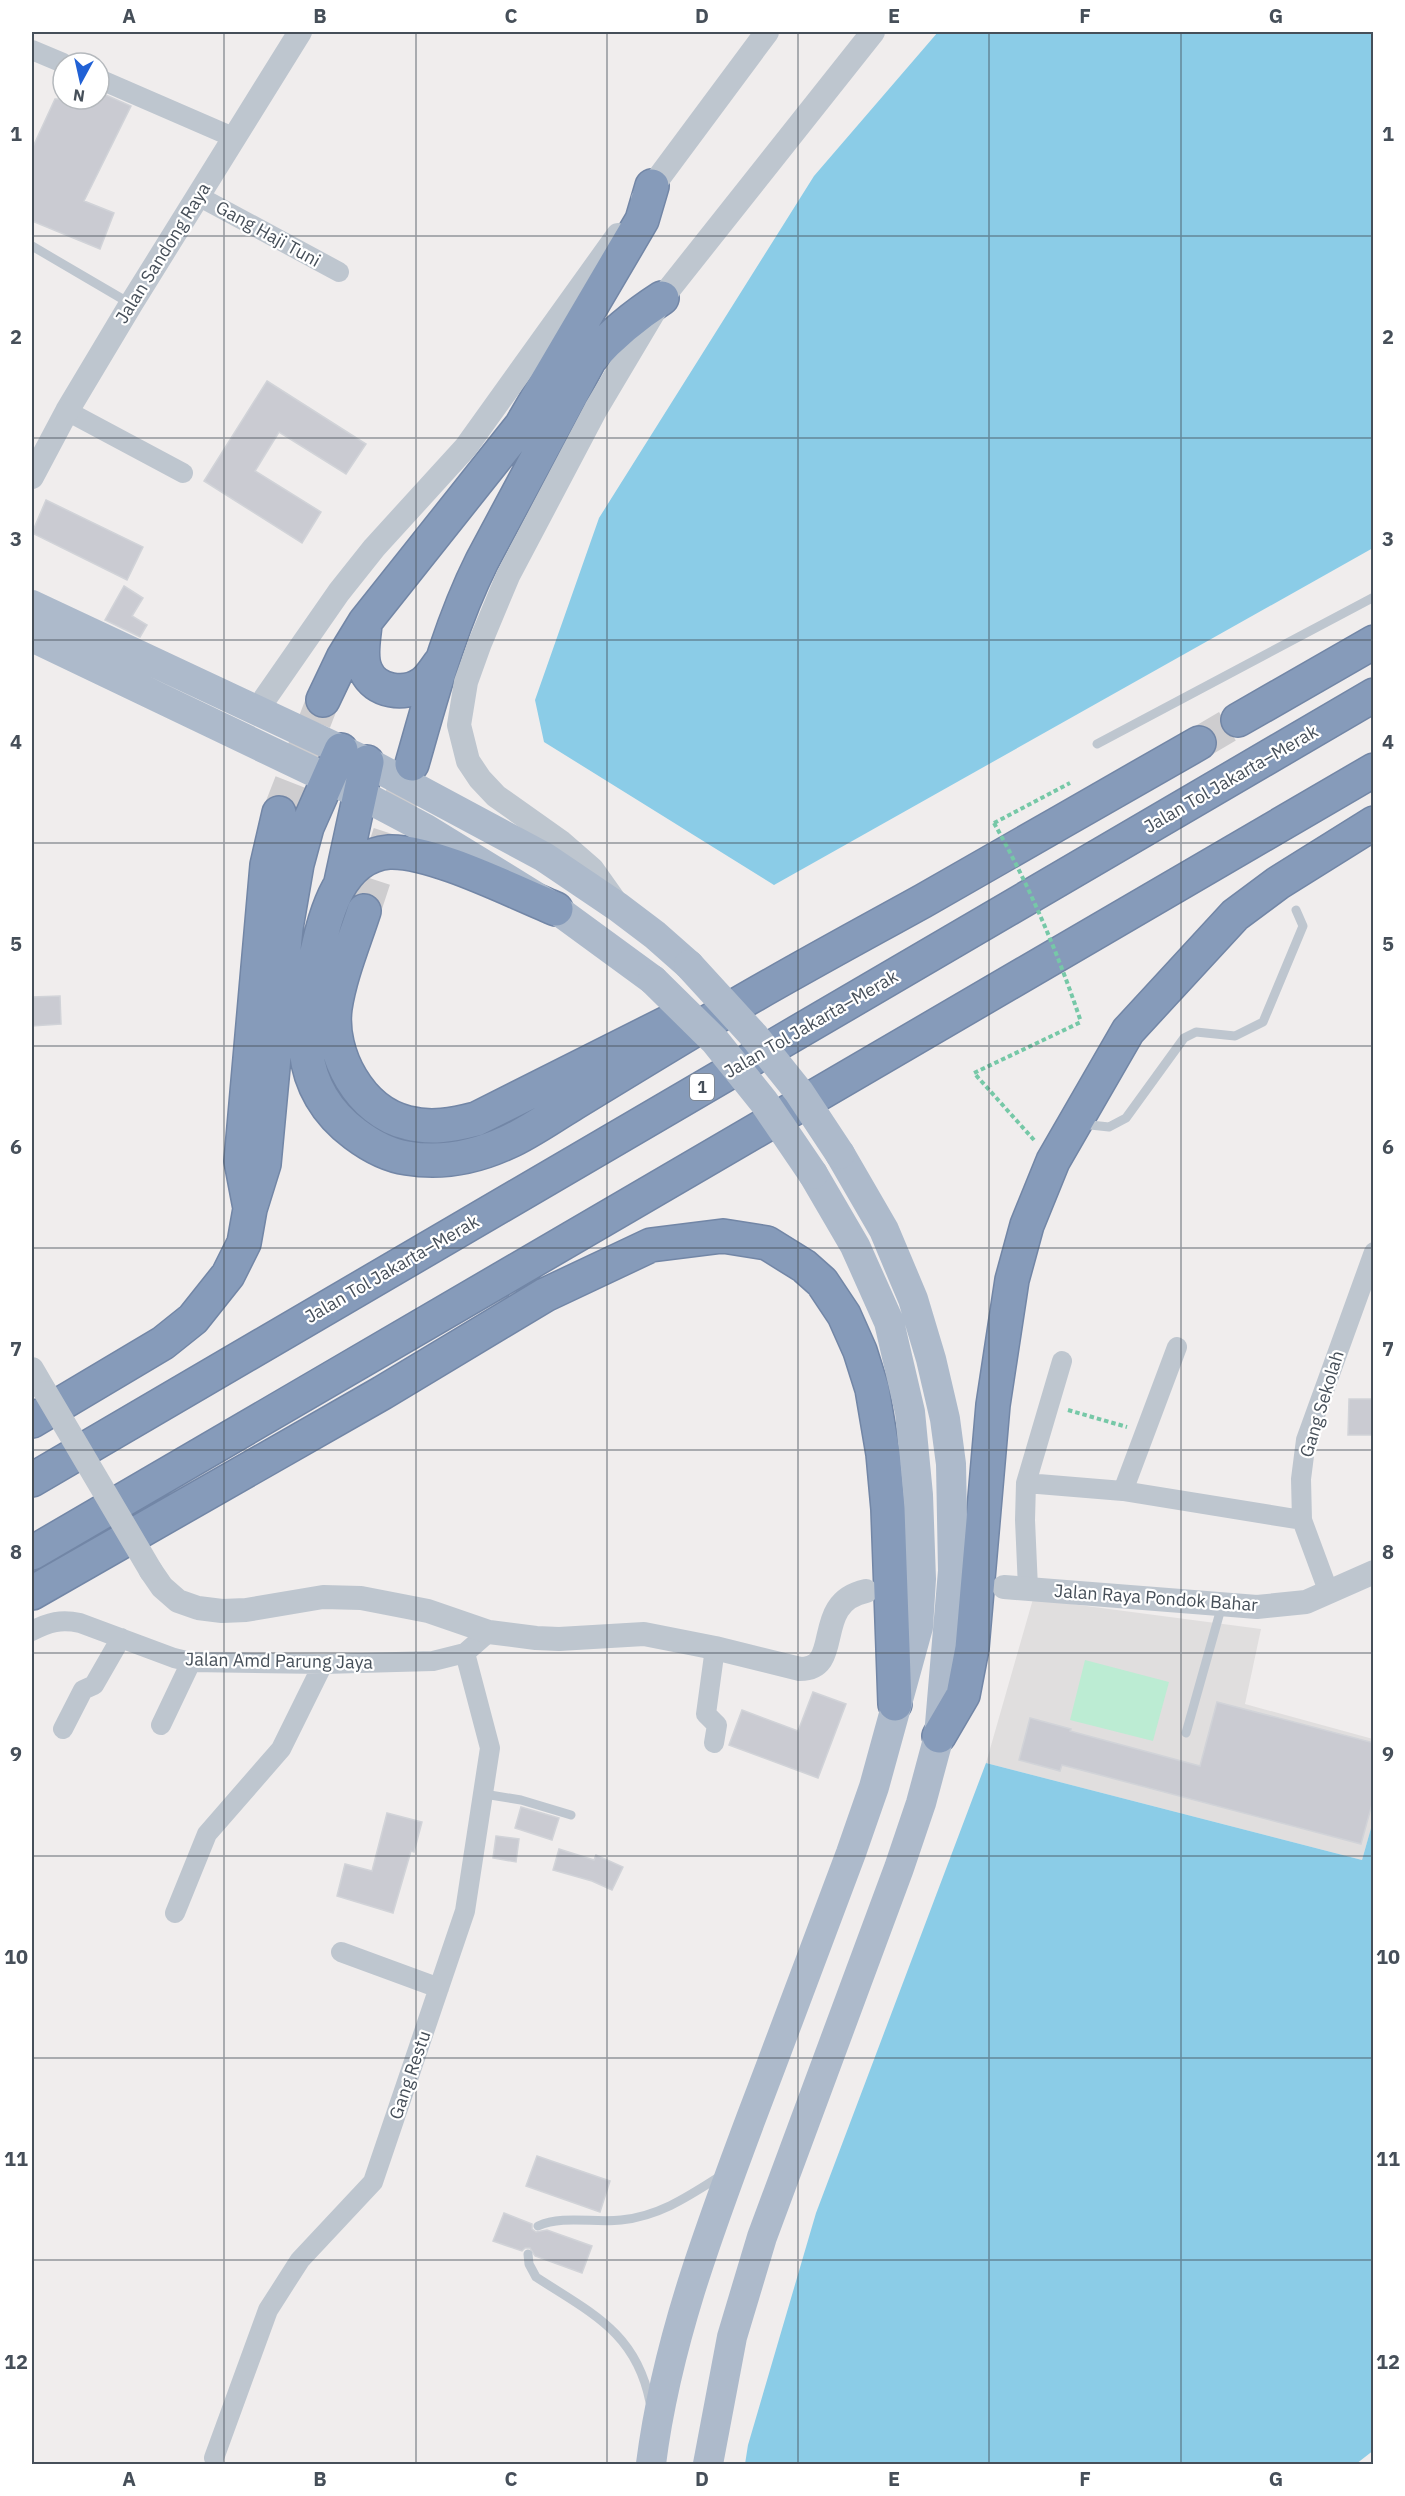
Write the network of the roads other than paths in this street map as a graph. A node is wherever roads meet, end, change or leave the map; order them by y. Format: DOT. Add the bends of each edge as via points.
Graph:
graph roads {
  1 [pos="300,32"];
  2 [pos="767,32"];
  3 [pos="873,32"];
  4 [pos="32,50"];
  5 [pos="51,58"];
  6 [pos="111,84"];
  7 [pos="235,138"];
  8 [pos="652,186"];
  9 [pos="198,196"];
  10 [pos="32,246"];
  11 [pos="339,272"];
  12 [pos="662,298"];
  13 [pos="131,304"];
  14 [pos="67,411"];
  15 [pos="183,473"];
  16 [pos="32,477"];
  17 [pos="1374,597"];
  18 [pos="32,605"];
  19 [pos="365,622"];
  20 [pos="32,636"];
  21 [pos="1374,642"];
  22 [pos="441,662"];
  23 [pos="1374,695"];
  24 [pos="323,700"];
  25 [pos="257,710"];
  26 [pos="1238,720"];
  27 [pos="1199,743"];
  28 [pos="1097,744"];
  29 [pos="354,756"];
  30 [pos="412,764"];
  31 [pos="1374,770"];
  32 [pos="327,779"];
  33 [pos="360,794"];
  34 [pos="279,813"];
  35 [pos="1374,823"];
  36 [pos="341,882"];
  37 [pos="921,902"];
  38 [pos="618,907"];
  39 [pos="556,909"];
  40 [pos="1296,910"];
  41 [pos="364,911"];
  42 [pos="1073,1123"];
  43 [pos="250,1209"];
  44 [pos="1374,1252"];
  45 [pos="1177,1347"];
  46 [pos="1062,1361"];
  47 [pos="32,1369"];
  48 [pos="382,1393"];
  49 [pos="39,1407"];
  50 [pos="32,1479"];
  51 [pos="1026,1483"];
  52 [pos="1123,1491"];
  53 [pos="1302,1520"];
  54 [pos="44,1546"];
  55 [pos="1374,1572"];
  56 [pos="1004,1587"];
  57 [pos="1028,1587"];
  58 [pos="866,1591"];
  59 [pos="32,1593"];
  60 [pos="1329,1593"];
  61 [pos="1222,1605"];
  62 [pos="32,1631"];
  63 [pos="489,1632"];
  64 [pos="121,1638"];
  65 [pos="715,1648"];
  66 [pos="465,1653"];
  67 [pos="191,1662"];
  68 [pos="323,1664"];
  69 [pos="896,1704"];
  70 [pos="161,1725"];
  71 [pos="63,1729"];
  72 [pos="1186,1734"];
  73 [pos="939,1736"];
  74 [pos="714,1743"];
  75 [pos="484,1794"];
  76 [pos="571,1815"];
  77 [pos="175,1913"];
  78 [pos="341,1952"];
  79 [pos="439,1988"];
  80 [pos="732,2169"];
  81 [pos="538,2226"];
  82 [pos="528,2253"];
  83 [pos="656,2428"];
  84 [pos="214,2458"];
  85 [pos="651,2464"];
  86 [pos="708,2464"];
  1 -- 7 [label="street, Jalan Sandong Raya"];
  2 -- 8 [label="street"];
  3 -- 12 [label="street"];
  4 -- 5 [label="street"];
  6 -- 7 [label="street"];
  7 -- 9 [label="street, Jalan Sandong Raya"];
  8 -- 19 [label="highway" via="642,220 521,426"];
  8 -- 25 [label="street" via="466,447 339,592"];
  9 -- 11 [label="street, Gang Haji Tuni"];
  9 -- 13 [label="street, Jalan Sandong Raya"];
  10 -- 13 [label="lane"];
  12 -- 22 [label="highway" via="634,315 590,359 468,590"];
  12 -- 38 [label="street" via="596,409 508,576 466,682 460,715 462,744 480,779 496,796 592,869"];
  13 -- 14 [label="street, Jalan Sandong Raya"];
  14 -- 15 [label="street"];
  14 -- 16 [label="street, Jalan Sandong Raya"];
  17 -- 28 [label="lane"];
  18 -- 25 [label="main road"];
  19 -- 22 [label="highway" via="366,672 383,688 407,692 424,683"];
  19 -- 24 [label="highway"];
  20 -- 32 [label="main road"];
  21 -- 26 [label="highway"];
  22 -- 30 [label="highway"];
  23 -- 50 [label="highway, Jalan Tol Jakarta–Merak / 1"];
  25 -- 29 [label="main road"];
  27 -- 37 [label="highway"];
  29 -- 32 [label="highway"];
  29 -- 33 [label="highway"];
  29 -- 38 [label="main road" via="544,858"];
  31 -- 54 [label="highway"];
  32 -- 33 [label="main road"];
  32 -- 43 [label="highway" via="307,827 295,874 286,928 264,1164"];
  33 -- 36 [label="highway"];
  33 -- 39 [label="main road" via="426,829"];
  34 -- 43 [label="highway" via="267,866 240,1161"];
  35 -- 42 [label="highway" via="1235,915 1128,1031"];
  36 -- 37 [label="highway" via="319,943 305,1007 303,1036 312,1078 327,1108 346,1128 395,1156 423,1161 450,1161 509,1142 730,1009"];
  36 -- 39 [label="highway" via="364,859 377,854 404,853 448,865"];
  37 -- 41 [label="highway" via="476,1119 427,1127 405,1123 366,1098 342,1060 336,1039 335,1010"];
  38 -- 73 [label="main road, bridge" via="689,965 799,1092 884,1230 913,1299 945,1419 952,1486 953,1571"];
  39 -- 69 [label="main road, bridge" via="653,980 715,1041 764,1102 813,1174 855,1246 889,1322 910,1412 918,1495 921,1603 910,1660"];
  40 -- 42 [label="lane" via="1303,926 1263,1022 1235,1036 1196,1032 1184,1038 1126,1118 1109,1127"];
  42 -- 73 [label="highway" via="1027,1225 1011,1280 993,1405 972,1648 963,1695"];
  43 -- 49 [label="highway" via="244,1243 228,1275 193,1319 163,1343"];
  44 -- 53 [label="street, Gang Sekolah" via="1306,1440 1301,1479"];
  45 -- 52 [label="street"];
  46 -- 51 [label="street"];
  47 -- 49 [label="street"];
  48 -- 54 [label="highway"];
  48 -- 59 [label="highway"];
  48 -- 69 [label="highway" via="545,1295 651,1245 723,1236 767,1244 795,1260 822,1282 844,1315 872,1389 888,1509"];
  49 -- 63 [label="street, bridge" via="162,1587 178,1600 222,1611 323,1597 361,1599 428,1611"];
  51 -- 52 [label="street"];
  51 -- 57 [label="street"];
  52 -- 53 [label="street"];
  53 -- 60 [label="street, Gang Sekolah"];
  55 -- 60 [label="street, Jalan Raya Pondok Bahar"];
  56 -- 57 [label="street, Jalan Raya Pondok Bahar"];
  57 -- 61 [label="street, Jalan Raya Pondok Bahar"];
  58 -- 65 [label="street" via="839,1604 824,1656 814,1667 800,1669"];
  60 -- 61 [label="street, Jalan Raya Pondok Bahar" via="1283,1605"];
  61 -- 72 [label="lane"];
  62 -- 64 [label="street, Jalan Amd Parung Jaya" via="48,1622 64,1620"];
  63 -- 65 [label="street" via="559,1639 644,1634"];
  63 -- 66 [label="street, Jalan Amd Parung Jaya"];
  64 -- 67 [label="street, Jalan Amd Parung Jaya"];
  64 -- 71 [label="street" via="94,1685 83,1689"];
  65 -- 74 [label="street" via="706,1714 717,1725"];
  66 -- 68 [label="street, Jalan Amd Parung Jaya" via="433,1661"];
  66 -- 75 [label="street, Gang Restu" via="490,1748"];
  67 -- 68 [label="street, Jalan Amd Parung Jaya"];
  67 -- 70 [label="street"];
  68 -- 77 [label="street" via="281,1749 207,1834"];
  69 -- 80 [label="main road" via="851,1853"];
  73 -- 86 [label="main road" via="899,1868 762,2237 732,2337"];
  75 -- 76 [label="lane"];
  75 -- 79 [label="street, Gang Restu" via="465,1911"];
  78 -- 79 [label="street"];
  79 -- 84 [label="street, Gang Restu" via="373,2182 300,2260 268,2310"];
  80 -- 81 [label="lane" via="678,2204 652,2213 614,2220 550,2221"];
  80 -- 83 [label="main road" via="678,2328"];
  82 -- 83 [label="lane" via="536,2277 613,2329 634,2355 646,2383"];
  83 -- 85 [label="main road"];
}
